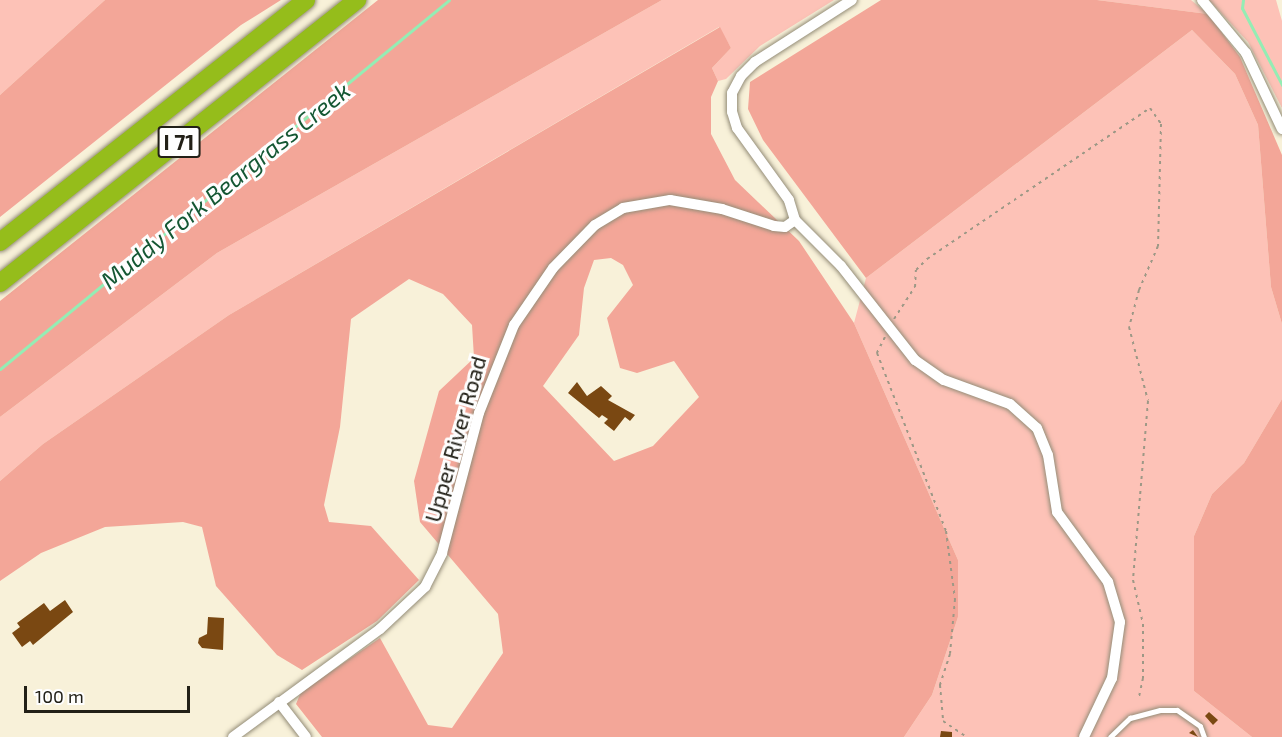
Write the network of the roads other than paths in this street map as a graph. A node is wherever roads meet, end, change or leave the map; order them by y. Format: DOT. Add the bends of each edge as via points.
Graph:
graph roads {
  1 [pos="306,0"];
  2 [pos="357,0"];
  3 [pos="852,0"];
  4 [pos="1202,0"];
  5 [pos="1282,129"];
  6 [pos="795,220"];
  7 [pos="0,242"];
  8 [pos="0,283"];
  9 [pos="279,702"];
  10 [pos="233,737"];
  11 [pos="306,737"];
  12 [pos="1084,737"];
  13 [pos="1110,737"];
  14 [pos="1204,737"];
  1 -- 7 [label="highway, I 71"];
  2 -- 8 [label="highway, I 71"];
  3 -- 6 [label="street" via="755,62 732,93 737,128 789,200"];
  4 -- 5 [label="street" via="1246,53"];
  6 -- 9 [label="street, Upper River Road" via="790,225 774,226 699,204 650,201 604,218 574,244 533,293 497,360 442,553 424,587 380,629"];
  6 -- 12 [label="street" via="841,266 915,360 944,380 1010,404 1037,428 1048,454 1057,512 1108,582 1120,622 1112,678"];
  9 -- 10 [label="street, Upper River Road"];
  9 -- 11 [label="street"];
  13 -- 14 [label="lane" via="1130,718 1160,710 1177,710 1200,726"];
}
